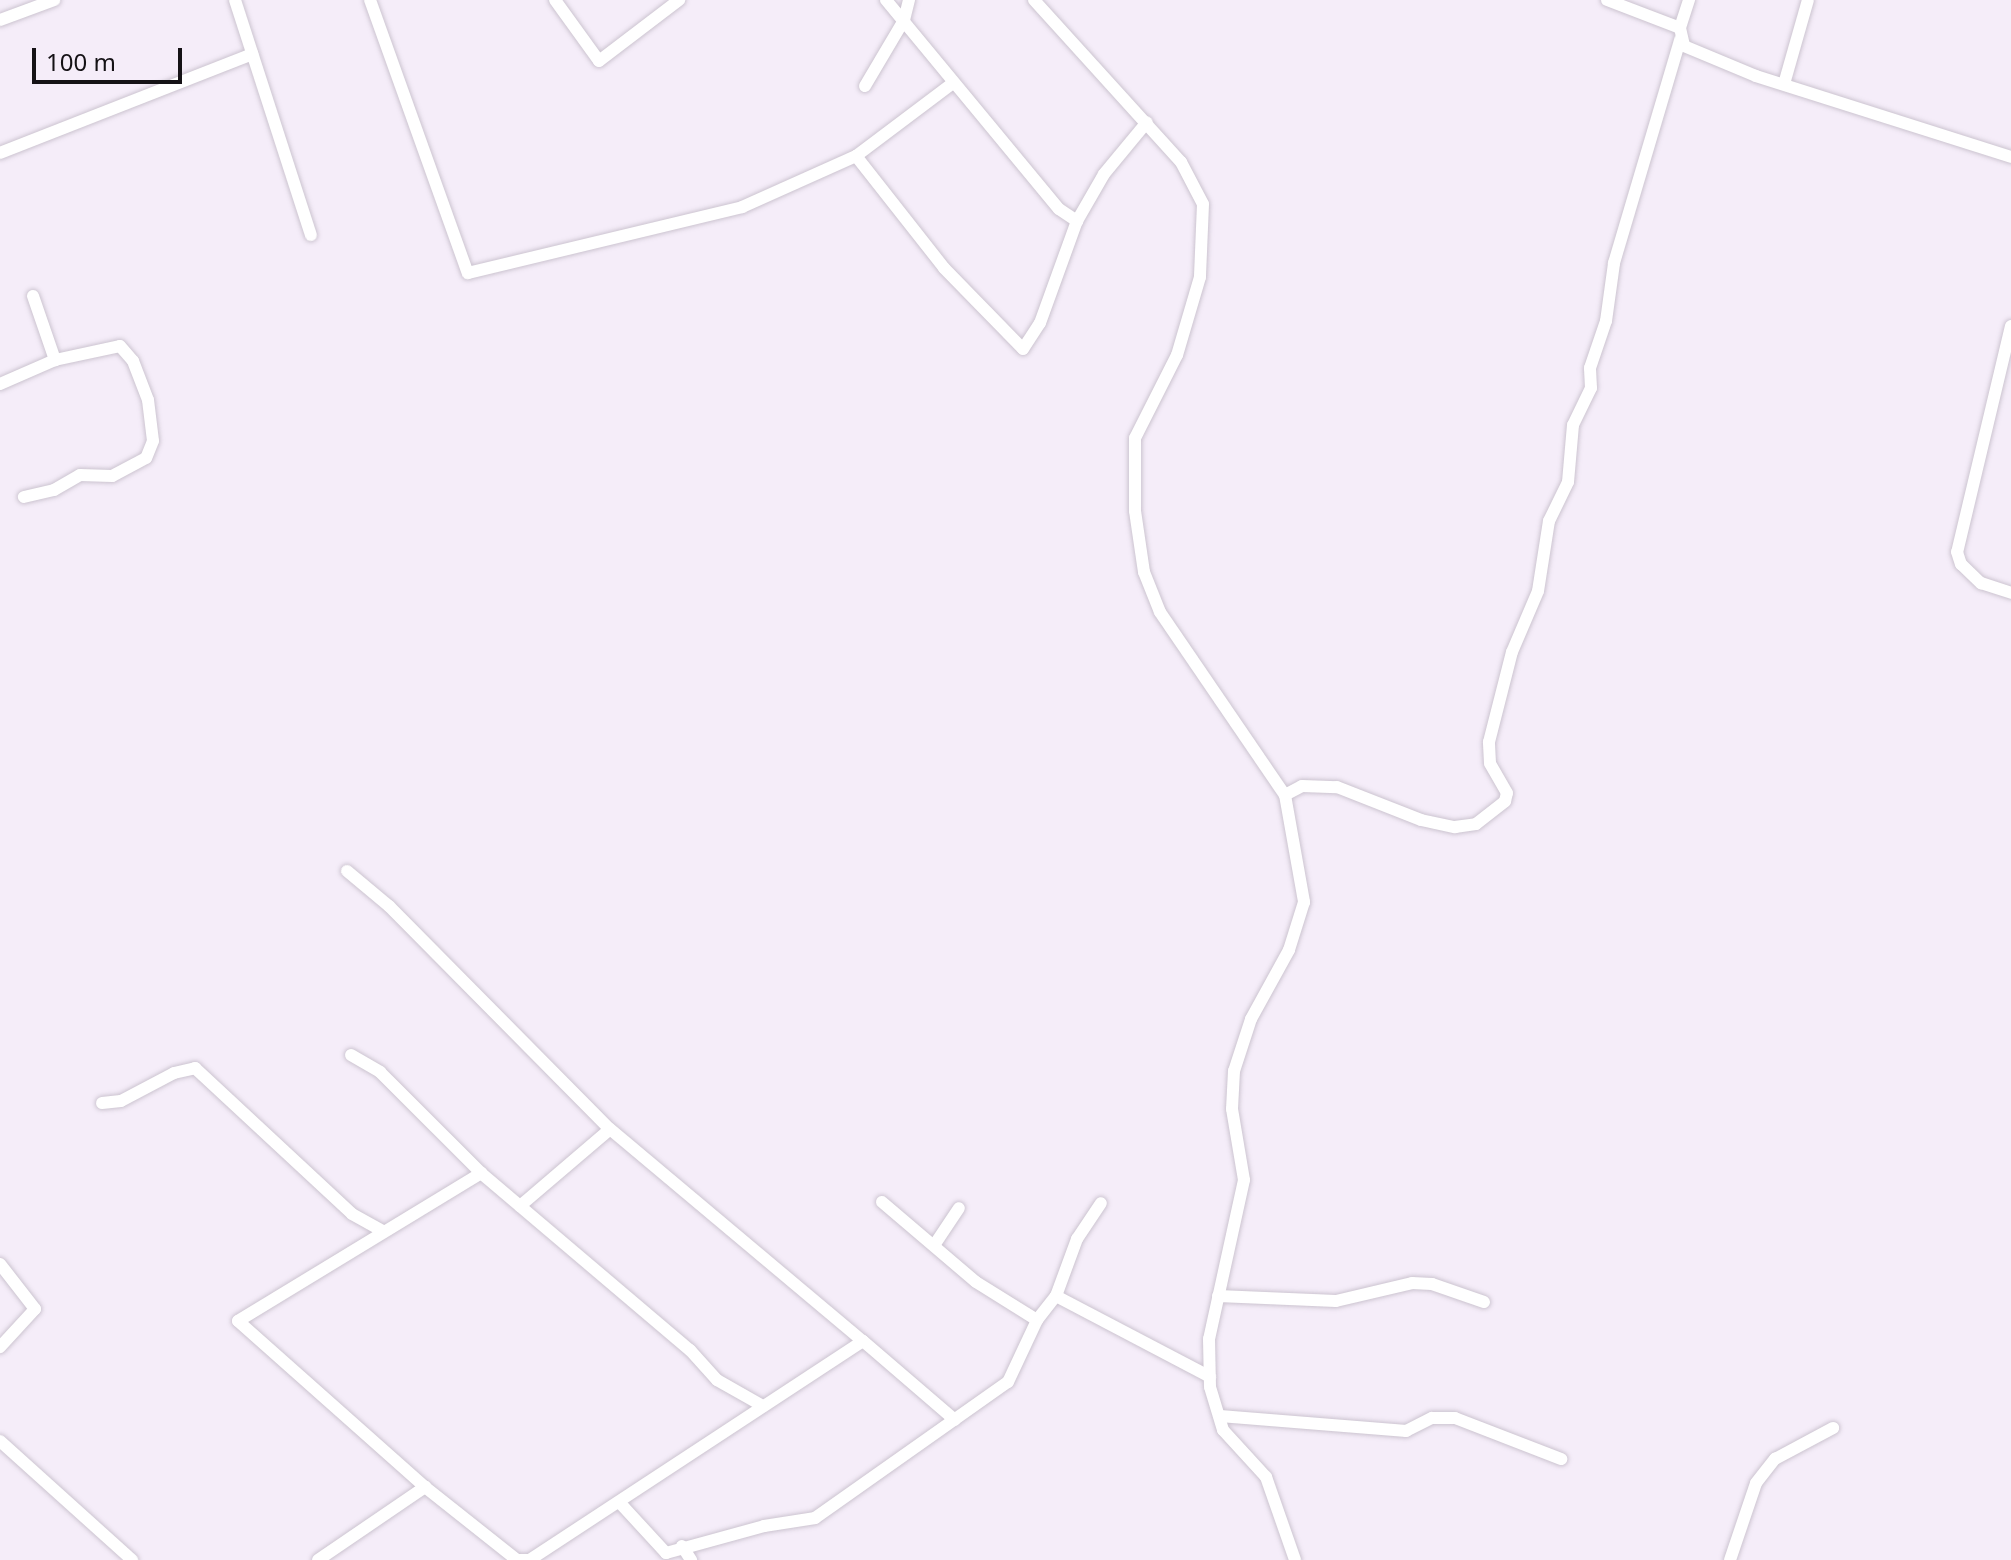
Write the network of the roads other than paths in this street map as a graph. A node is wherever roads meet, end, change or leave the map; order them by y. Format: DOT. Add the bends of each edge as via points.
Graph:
graph roads {
  1 [pos="54,0"];
  2 [pos="235,0"];
  3 [pos="370,0"];
  4 [pos="555,0"];
  5 [pos="679,0"];
  6 [pos="886,0"];
  7 [pos="909,0"];
  8 [pos="1034,0"];
  9 [pos="1607,0"];
  10 [pos="1689,0"];
  11 [pos="1808,0"];
  12 [pos="0,20"];
  13 [pos="904,20"];
  14 [pos="1680,34"];
  15 [pos="252,54"];
  16 [pos="953,83"];
  17 [pos="1784,84"];
  18 [pos="865,86"];
  19 [pos="1147,122"];
  20 [pos="0,153"];
  21 [pos="856,156"];
  22 [pos="2011,157"];
  23 [pos="1077,221"];
  24 [pos="311,235"];
  25 [pos="33,296"];
  26 [pos="2011,326"];
  27 [pos="55,360"];
  28 [pos="0,384"];
  29 [pos="24,497"];
  30 [pos="2011,593"];
  31 [pos="1285,795"];
  32 [pos="347,871"];
  33 [pos="351,1055"];
  34 [pos="102,1103"];
  35 [pos="610,1129"];
  36 [pos="481,1173"];
  37 [pos="882,1202"];
  38 [pos="1101,1203"];
  39 [pos="520,1206"];
  40 [pos="959,1208"];
  41 [pos="381,1230"];
  42 [pos="935,1244"];
  43 [pos="0,1264"];
  44 [pos="1056,1296"];
  45 [pos="1218,1296"];
  46 [pos="1484,1302"];
  47 [pos="1037,1320"];
  48 [pos="863,1341"];
  49 [pos="0,1347"];
  50 [pos="1210,1377"];
  51 [pos="763,1406"];
  52 [pos="1220,1416"];
  53 [pos="955,1420"];
  54 [pos="1833,1428"];
  55 [pos="0,1441"];
  56 [pos="1561,1459"];
  57 [pos="425,1487"];
  58 [pos="620,1503"];
  59 [pos="682,1546"];
  60 [pos="132,1560"];
  61 [pos="318,1560"];
  62 [pos="691,1560"];
  63 [pos="1295,1560"];
  64 [pos="1730,1560"];
  1 -- 12 [label="street"];
  2 -- 15 [label="street"];
  3 -- 21 [label="street" via="468,273 742,207"];
  4 -- 5 [label="street" via="599,61"];
  6 -- 13 [label="street"];
  7 -- 13 [label="street"];
  8 -- 19 [label="street"];
  9 -- 14 [label="street"];
  10 -- 14 [label="street"];
  11 -- 17 [label="street"];
  13 -- 16 [label="street"];
  13 -- 18 [label="street"];
  14 -- 17 [label="street"];
  14 -- 31 [label="street" via="1614,263 1606,321 1590,368 1591,388 1573,425 1568,482 1549,521 1538,591 1512,652 1489,742 1490,763 1507,793 1505,801 1476,824 1455,827 1421,820 1337,787 1302,786"];
  15 -- 20 [label="street"];
  15 -- 24 [label="street"];
  16 -- 21 [label="street"];
  16 -- 23 [label="street" via="1059,209"];
  17 -- 22 [label="street"];
  19 -- 23 [label="street" via="1104,174"];
  19 -- 31 [label="street" via="1194,181 1203,204 1204,253 1177,355 1135,438 1135,511 1144,572 1180,646"];
  21 -- 23 [label="street" via="944,268 1023,349 1040,323"];
  25 -- 27 [label="street"];
  26 -- 30 [label="street" via="1957,552 1961,564 1981,583"];
  27 -- 28 [label="street"];
  27 -- 29 [label="street" via="120,346 133,361 148,400 153,441 146,458 112,476 80,475"];
  31 -- 45 [label="street" via="1304,902 1289,950 1251,1019 1234,1071 1231,1100 1244,1180"];
  32 -- 35 [label="street" via="389,906"];
  33 -- 36 [label="street" via="380,1072"];
  34 -- 41 [label="street" via="121,1101 195,1068 352,1214"];
  35 -- 39 [label="street"];
  35 -- 48 [label="street"];
  36 -- 39 [label="street"];
  36 -- 41 [label="street"];
  37 -- 42 [label="street"];
  38 -- 44 [label="street" via="1077,1239"];
  39 -- 51 [label="street" via="690,1350 717,1380"];
  40 -- 42 [label="street"];
  41 -- 57 [label="street" via="238,1321"];
  42 -- 47 [label="street" via="976,1282"];
  43 -- 49 [label="street" via="35,1309"];
  44 -- 47 [label="street"];
  44 -- 50 [label="street"];
  45 -- 46 [label="street" via="1336,1301 1412,1283 1432,1284"];
  45 -- 50 [label="street" via="1209,1339"];
  47 -- 53 [label="street" via="1008,1382"];
  48 -- 51 [label="street"];
  48 -- 53 [label="street"];
  50 -- 52 [label="street"];
  51 -- 58 [label="street"];
  52 -- 56 [label="street" via="1406,1431 1432,1418 1455,1418"];
  52 -- 63 [label="street" via="1223,1430 1266,1477"];
  53 -- 59 [label="street" via="815,1518"];
  54 -- 64 [label="street" via="1775,1459 1756,1483"];
  55 -- 60 [label="street"];
  57 -- 58 [label="street" via="517,1560 530,1560"];
  57 -- 61 [label="street"];
  58 -- 59 [label="street" via="666,1553"];
  59 -- 62 [label="street"];
}
